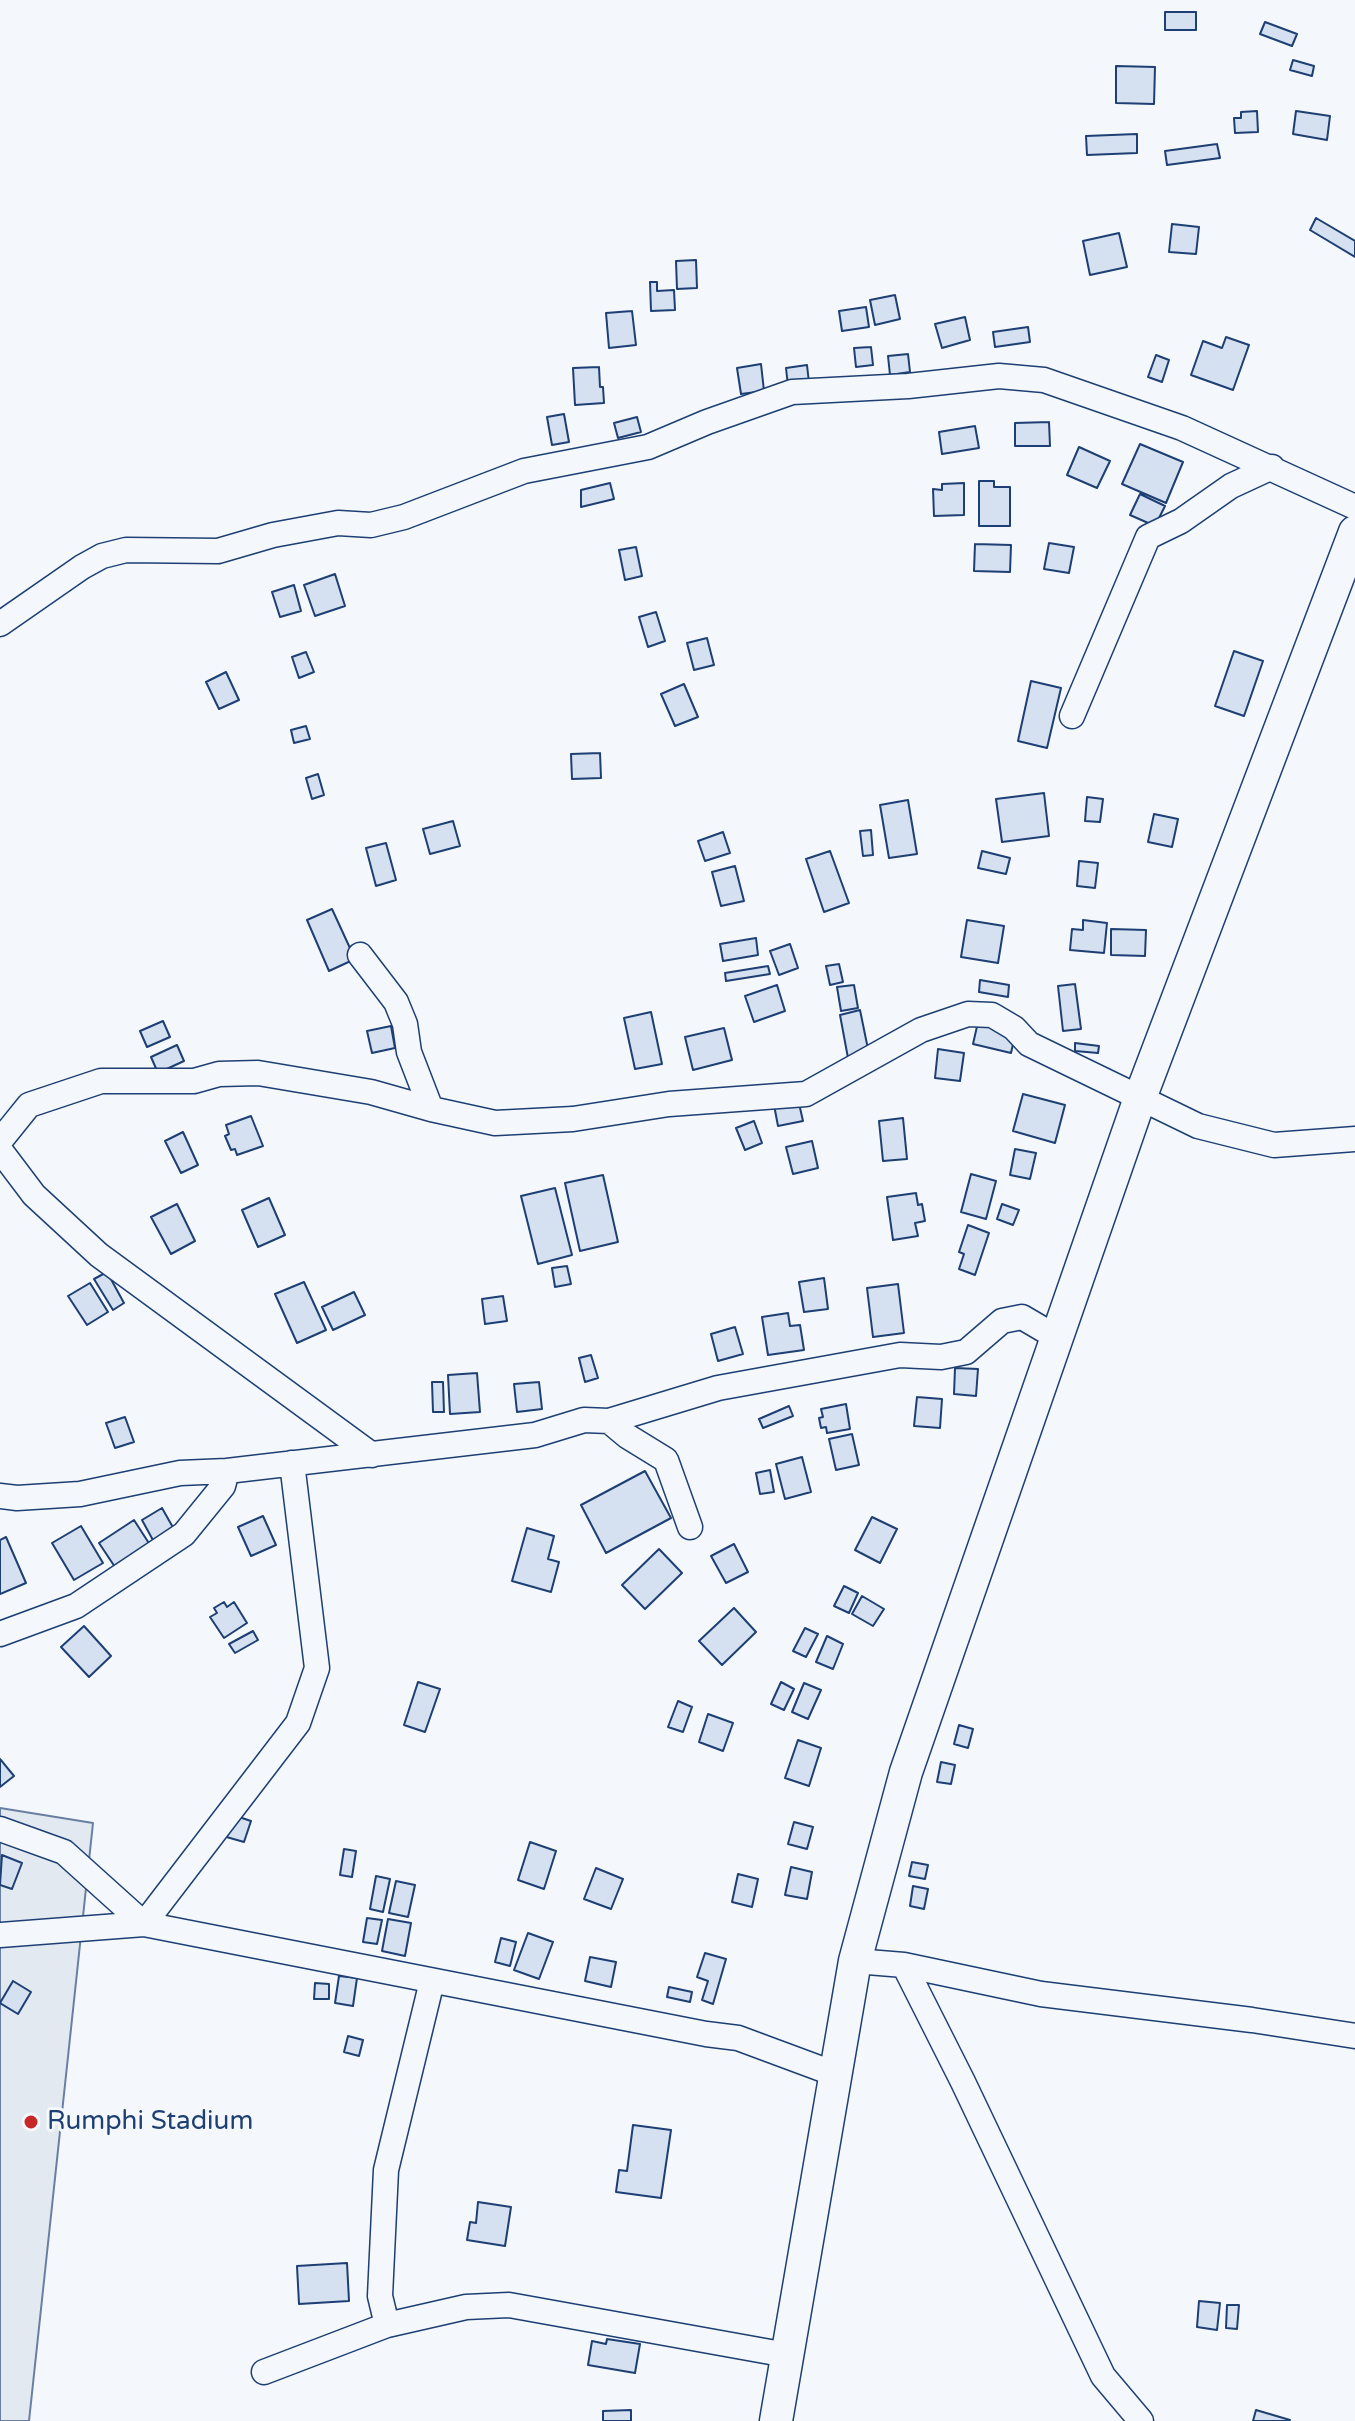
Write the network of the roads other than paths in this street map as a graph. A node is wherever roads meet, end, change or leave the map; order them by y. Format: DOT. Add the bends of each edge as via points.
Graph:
graph roads {
  1 [pos="1272,467"];
  2 [pos="1355,507"];
  3 [pos="1355,532"];
  4 [pos="0,624"];
  5 [pos="1072,716"];
  6 [pos="360,955"];
  7 [pos="1140,1098"];
  8 [pos="431,1109"];
  9 [pos="1355,1139"];
  10 [pos="0,1141"];
  11 [pos="0,1150"];
  12 [pos="1056,1337"];
  13 [pos="609,1421"];
  14 [pos="372,1455"];
  15 [pos="292,1463"];
  16 [pos="227,1471"];
  17 [pos="0,1496"];
  18 [pos="690,1527"];
  19 [pos="0,1634"];
  20 [pos="0,1829"];
  21 [pos="144,1924"];
  22 [pos="0,1935"];
  23 [pos="855,1961"];
  24 [pos="904,1965"];
  25 [pos="432,1981"];
  26 [pos="1355,2036"];
  27 [pos="835,2074"];
  28 [pos="387,2325"];
  29 [pos="787,2355"];
  30 [pos="264,2372"];
  31 [pos="776,2421"];
  32 [pos="1141,2421"];
  1 -- 2 [label="street"];
  1 -- 4 [label="street" via="1182,428 1044,380 999,376 792,392 648,447 524,471 371,525 338,523 218,551 126,550 102,556"];
  1 -- 5 [label="street" via="1148,537"];
  3 -- 7 [label="main road"];
  6 -- 8 [label="street" via="396,1002"];
  7 -- 8 [label="street" via="1029,1044 992,1015 968,1014 921,1030 806,1094 495,1123"];
  7 -- 9 [label="street" via="1198,1126 1274,1145"];
  7 -- 12 [label="main road"];
  8 -- 10 [label="street" via="371,1092 258,1073 194,1081 101,1081 29,1105"];
  11 -- 14 [label="street" via="34,1195 99,1255"];
  12 -- 13 [label="street" via="1022,1317 1002,1321 966,1352 900,1355 718,1388"];
  12 -- 23 [label="main road" via="906,1772"];
  13 -- 14 [label="street" via="584,1420 535,1435"];
  13 -- 18 [label="street" via="666,1460"];
  14 -- 15 [label="street"];
  15 -- 16 [label="street"];
  15 -- 21 [label="street" via="317,1668 298,1723"];
  16 -- 17 [label="street" via="180,1473 80,1494"];
  16 -- 19 [label="street" via="223,1486 184,1534 76,1606"];
  20 -- 21 [label="street" via="64,1852"];
  21 -- 22 [label="street"];
  21 -- 25 [label="street"];
  23 -- 24 [label="street"];
  23 -- 27 [label="main road"];
  24 -- 26 [label="street" via="1041,1994"];
  24 -- 32 [label="street" via="1103,2376"];
  25 -- 27 [label="street" via="738,2038"];
  25 -- 28 [label="street" via="386,2170 380,2296"];
  27 -- 29 [label="main road"];
  28 -- 29 [label="street" via="466,2307 509,2305"];
  28 -- 30 [label="street"];
  29 -- 31 [label="main road"];
}
